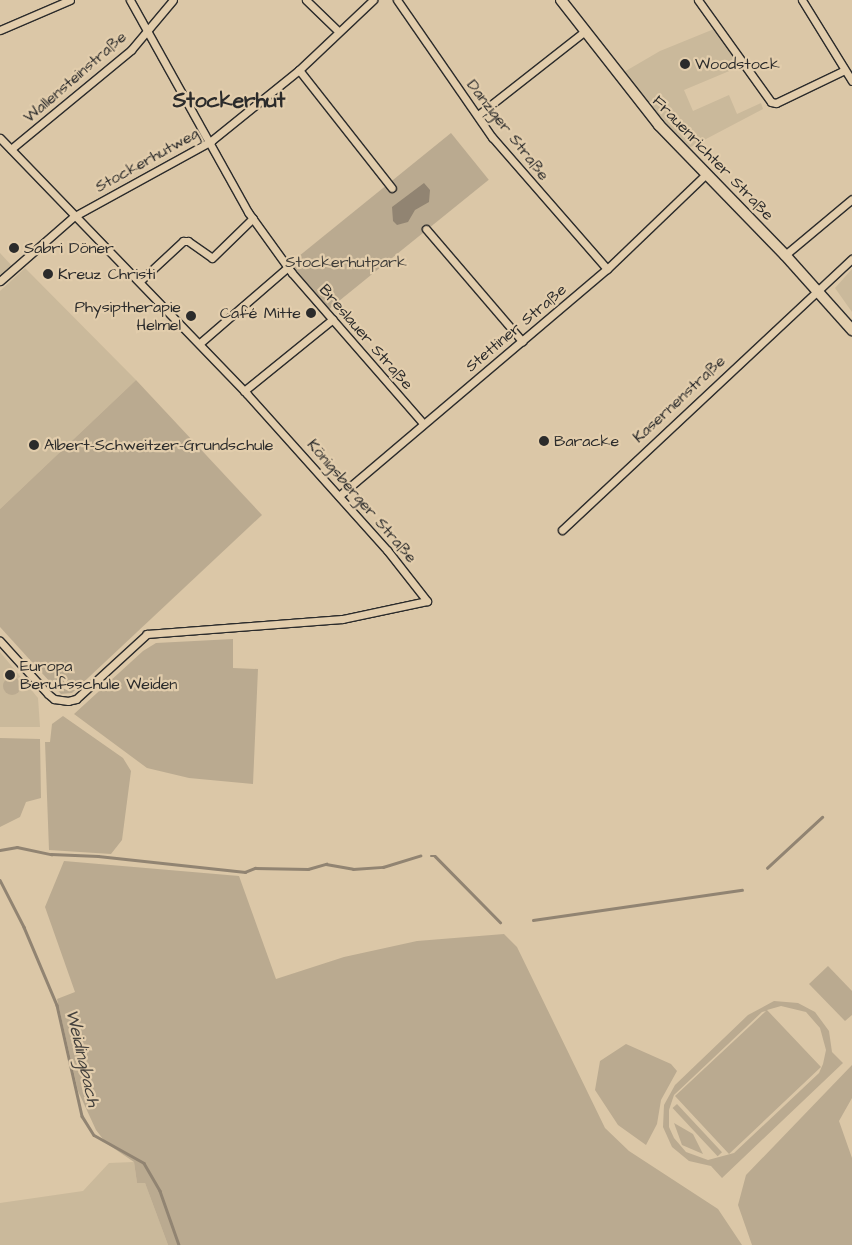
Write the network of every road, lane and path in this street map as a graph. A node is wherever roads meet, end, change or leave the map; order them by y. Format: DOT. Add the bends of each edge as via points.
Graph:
graph roads {
  1 [pos="70,0"];
  2 [pos="130,0"];
  3 [pos="172,0"];
  4 [pos="306,0"];
  5 [pos="373,0"];
  6 [pos="397,0"];
  7 [pos="561,0"];
  8 [pos="698,0"];
  9 [pos="802,0"];
  10 [pos="148,28"];
  11 [pos="0,30"];
  12 [pos="338,31"];
  13 [pos="585,31"];
  14 [pos="299,70"];
  15 [pos="845,70"];
  16 [pos="852,81"];
  17 [pos="478,115"];
  18 [pos="0,138"];
  19 [pos="211,141"];
  20 [pos="11,149"];
  21 [pos="705,176"];
  22 [pos="392,188"];
  23 [pos="852,199"];
  24 [pos="73,217"];
  25 [pos="253,218"];
  26 [pos="426,229"];
  27 [pos="785,255"];
  28 [pos="852,259"];
  29 [pos="288,267"];
  30 [pos="607,269"];
  31 [pos="0,281"];
  32 [pos="140,281"];
  33 [pos="817,290"];
  34 [pos="333,319"];
  35 [pos="852,330"];
  36 [pos="522,341"];
  37 [pos="200,343"];
  38 [pos="244,391"];
  39 [pos="423,423"];
  40 [pos="338,496"];
  41 [pos="562,530"];
  42 [pos="0,641"];
  1 -- 11 [label="street"];
  2 -- 10 [label="street, Breslauer Straße"];
  3 -- 10 [label="street, Wallensteinstraße"];
  4 -- 12 [label="street"];
  5 -- 12 [label="street, Stockerhutweg"];
  6 -- 17 [label="street, Danziger Straße"];
  7 -- 13 [label="main road, Frauenrichter Straße"];
  8 -- 15 [label="street" via="771,102 776,103"];
  9 -- 15 [label="street"];
  10 -- 19 [label="street, Breslauer Straße"];
  10 -- 20 [label="street, Wallensteinstraße" via="112,68"];
  12 -- 14 [label="street, Stockerhutweg"];
  13 -- 17 [label="street"];
  13 -- 21 [label="main road, Frauenrichter Straße" via="644,108"];
  14 -- 19 [label="street, Stockerhutweg"];
  14 -- 22 [label="street"];
  15 -- 16 [label="street"];
  17 -- 30 [label="street, Danziger Straße" via="508,156"];
  18 -- 20 [label="street, Königsberger Straße"];
  19 -- 24 [label="street, Stockerhutweg"];
  19 -- 25 [label="street, Breslauer Straße" via="226,175"];
  20 -- 24 [label="street, Königsberger Straße"];
  21 -- 27 [label="main road, Frauenrichter Straße"];
  21 -- 30 [label="street, Stettiner Straße"];
  23 -- 27 [label="street"];
  24 -- 31 [label="street, Stockerhutweg"];
  24 -- 32 [label="street, Königsberger Straße"];
  25 -- 29 [label="street, Breslauer Straße"];
  25 -- 32 [label="street" via="212,258 188,241 183,241"];
  26 -- 36 [label="street"];
  27 -- 33 [label="main road, Frauenrichter Straße"];
  28 -- 33 [label="street, Kasernenstraße"];
  29 -- 34 [label="street, Breslauer Straße"];
  29 -- 37 [label="street"];
  30 -- 36 [label="street, Stettiner Straße"];
  32 -- 37 [label="street, Königsberger Straße"];
  33 -- 35 [label="main road, Frauenrichter Straße"];
  33 -- 41 [label="street, Kasernenstraße"];
  34 -- 38 [label="street"];
  34 -- 39 [label="street, Breslauer Straße"];
  36 -- 39 [label="street, Stettiner Straße"];
  37 -- 38 [label="street, Königsberger Straße"];
  38 -- 40 [label="street, Königsberger Straße"];
  39 -- 40 [label="street, Stettiner Straße"];
  40 -- 42 [label="street, Königsberger Straße" via="421,590 427,601 342,619 147,634 76,699 61,700 48,694"];
}
